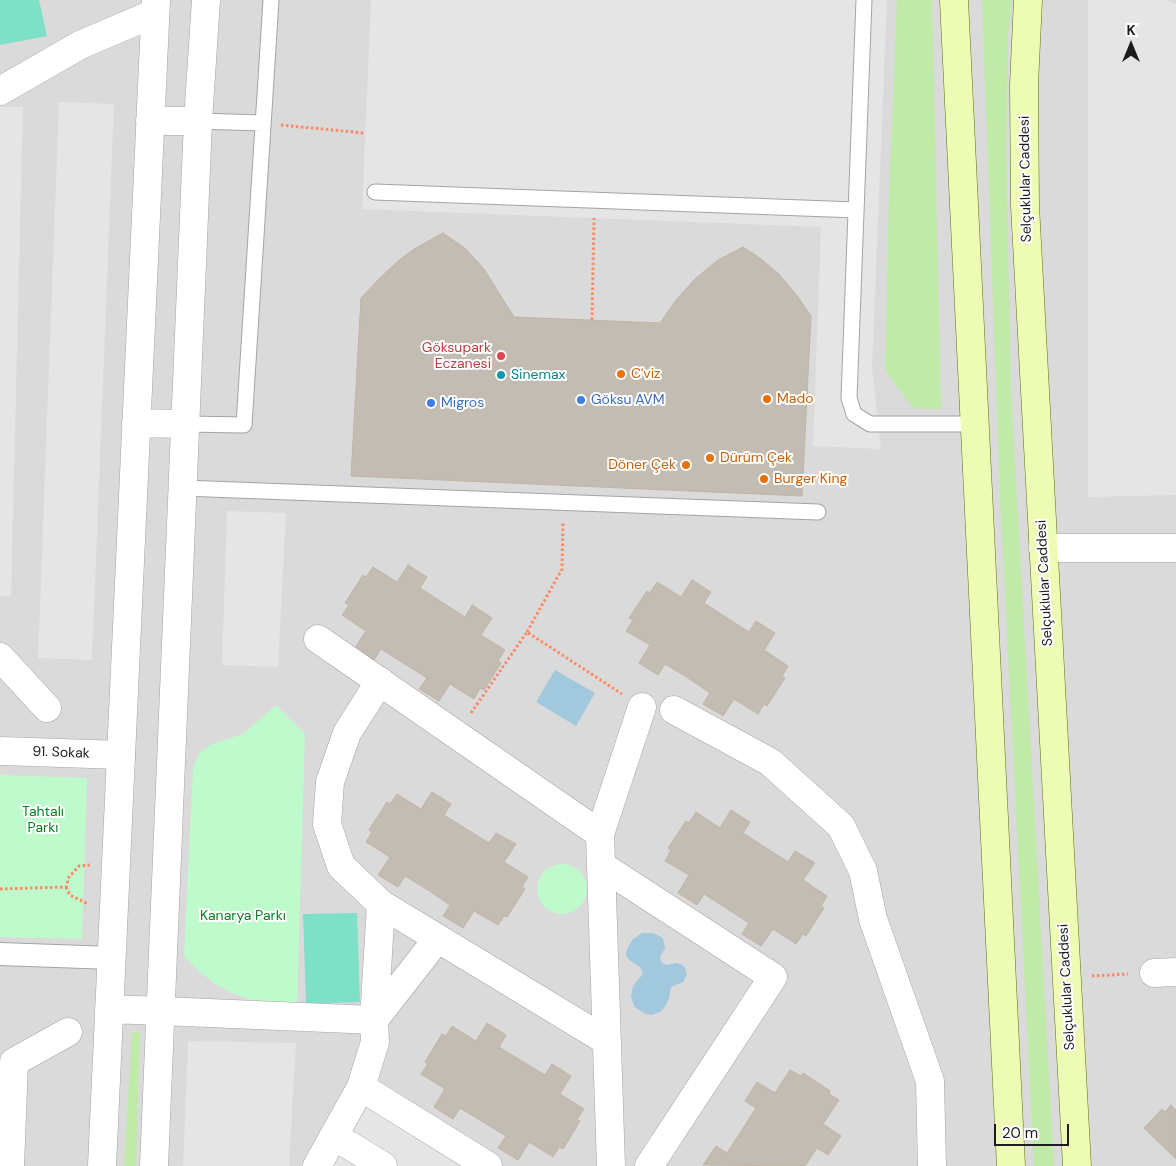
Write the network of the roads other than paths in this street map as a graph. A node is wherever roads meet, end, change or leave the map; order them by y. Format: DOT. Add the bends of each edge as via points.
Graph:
graph roads {
  1 [pos="206,0"];
  2 [pos="271,0"];
  3 [pos="864,0"];
  4 [pos="954,0"];
  5 [pos="1028,0"];
  6 [pos="155,6"];
  7 [pos="0,91"];
  8 [pos="150,121"];
  9 [pos="198,122"];
  10 [pos="263,123"];
  11 [pos="375,192"];
  12 [pos="856,210"];
  13 [pos="136,423"];
  14 [pos="186,424"];
  15 [pos="975,424"];
  16 [pos="183,488"];
  17 [pos="818,512"];
  18 [pos="1043,548"];
  19 [pos="1176,548"];
  20 [pos="318,639"];
  21 [pos="0,657"];
  22 [pos="380,680"];
  23 [pos="642,707"];
  24 [pos="47,708"];
  25 [pos="674,710"];
  26 [pos="0,751"];
  27 [pos="121,755"];
  28 [pos="600,834"];
  29 [pos="602,866"];
  30 [pos="381,904"];
  31 [pos="438,938"];
  32 [pos="0,954"];
  33 [pos="112,958"];
  34 [pos="109,1009"];
  35 [pos="160,1011"];
  36 [pos="374,1020"];
  37 [pos="68,1032"];
  38 [pos="607,1041"];
  39 [pos="361,1087"];
  40 [pos="6,1114"];
  41 [pos="334,1136"];
  42 [pos="10,1166"];
  43 [pos="102,1166"];
  44 [pos="154,1166"];
  45 [pos="317,1166"];
  46 [pos="383,1166"];
  47 [pos="488,1166"];
  48 [pos="611,1166"];
  49 [pos="649,1166"];
  50 [pos="932,1166"];
  51 [pos="1011,1166"];
  52 [pos="1077,1166"];
  1 -- 9 [label="street"];
  2 -- 10 [label="lane"];
  3 -- 12 [label="lane"];
  4 -- 15 [label="main road"];
  5 -- 18 [label="main road, Selçuklular Caddesi" via="1024,85 1025,206"];
  6 -- 7 [label="street"];
  6 -- 8 [label="street"];
  8 -- 9 [label="street"];
  8 -- 13 [label="street"];
  9 -- 10 [label="lane"];
  9 -- 14 [label="street"];
  10 -- 14 [label="lane" via="244,425"];
  11 -- 12 [label="lane"];
  12 -- 15 [label="lane" via="849,398 854,414 870,424"];
  13 -- 14 [label="street"];
  13 -- 27 [label="street"];
  14 -- 16 [label="street"];
  15 -- 51 [label="main road"];
  16 -- 17 [label="lane"];
  16 -- 35 [label="street"];
  18 -- 19 [label="street"];
  18 -- 52 [label="main road, Selçuklular Caddesi"];
  20 -- 22 [label="street"];
  21 -- 24 [label="street"];
  22 -- 28 [label="street"];
  22 -- 30 [label="street" via="347,733 330,782 327,824 341,866"];
  23 -- 28 [label="street"];
  25 -- 50 [label="street" via="770,762 841,826 863,871 873,919 930,1081"];
  26 -- 27 [label="street, 91. Sokak"];
  27 -- 33 [label="street"];
  28 -- 29 [label="street"];
  29 -- 38 [label="street"];
  29 -- 49 [label="street" via="773,977"];
  30 -- 31 [label="street"];
  30 -- 36 [label="street"];
  31 -- 36 [label="street"];
  31 -- 38 [label="street"];
  32 -- 33 [label="street"];
  33 -- 34 [label="street"];
  34 -- 35 [label="street"];
  34 -- 43 [label="street"];
  35 -- 36 [label="street"];
  35 -- 44 [label="street"];
  36 -- 39 [label="street" via="375,1042"];
  37 -- 40 [label="street" via="14,1062"];
  38 -- 48 [label="street"];
  39 -- 41 [label="street"];
  39 -- 47 [label="street"];
  40 -- 42 [label="street"];
  41 -- 45 [label="street"];
  41 -- 46 [label="street"];
}
